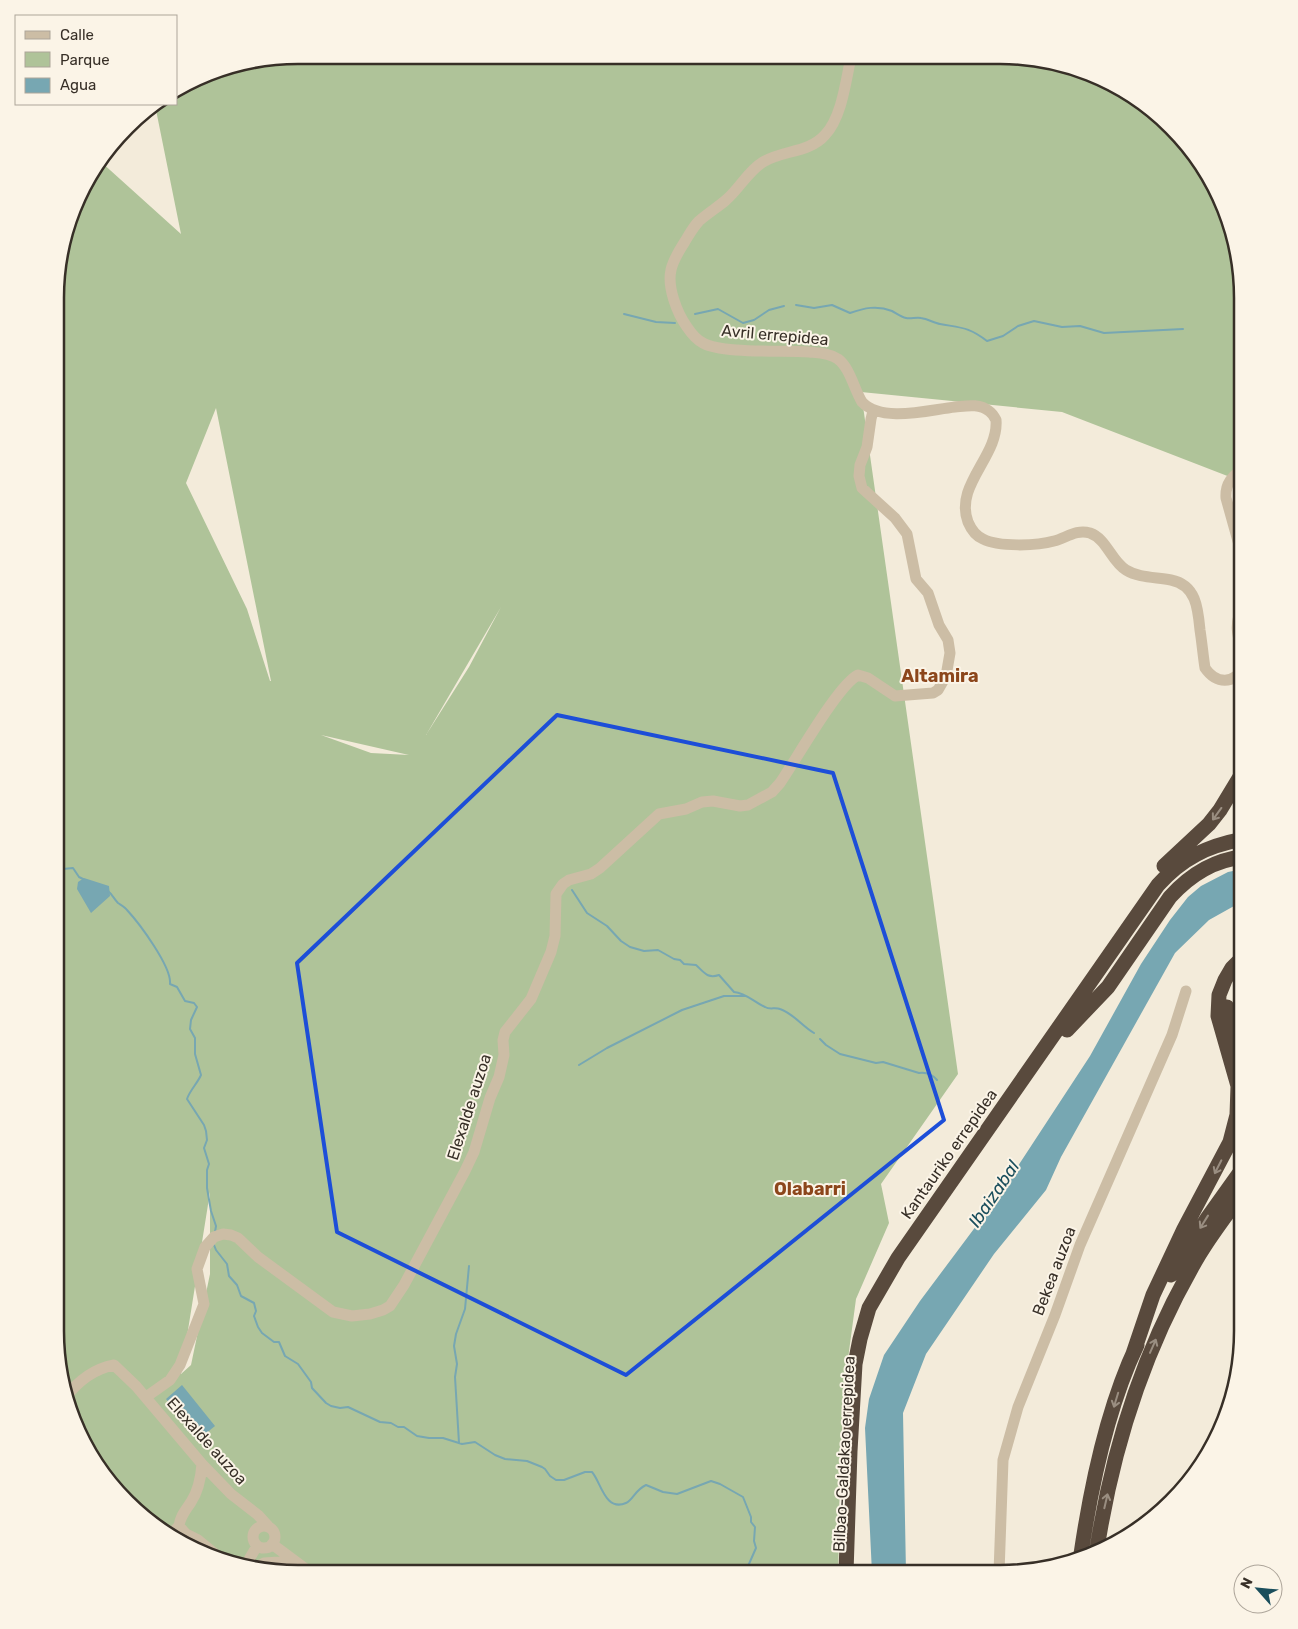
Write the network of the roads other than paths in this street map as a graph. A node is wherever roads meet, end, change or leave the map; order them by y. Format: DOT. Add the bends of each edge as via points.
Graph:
graph roads {
  1 [pos="849,64"];
  2 [pos="874,410"];
  3 [pos="1234,479"];
  4 [pos="1234,527"];
  5 [pos="1234,677"];
  6 [pos="1234,787"];
  7 [pos="1234,841"];
  8 [pos="1234,849"];
  9 [pos="1234,858"];
  10 [pos="1108,956"];
  11 [pos="1234,966"];
  12 [pos="1234,983"];
  13 [pos="1186,991"];
  14 [pos="1068,1030"];
  15 [pos="1234,1032"];
  16 [pos="1234,1072"];
  17 [pos="1234,1127"];
  18 [pos="1234,1181"];
  19 [pos="1234,1205"];
  20 [pos="1234,1219"];
  21 [pos="1183,1284"];
  22 [pos="1133,1354"];
  23 [pos="72,1391"];
  24 [pos="146,1397"];
  25 [pos="202,1464"];
  26 [pos="179,1526"];
  27 [pos="268,1526"];
  28 [pos="175,1530"];
  29 [pos="1098,1544"];
  30 [pos="203,1545"];
  31 [pos="265,1546"];
  32 [pos="1082,1550"];
  33 [pos="250,1561"];
  34 [pos="294,1561"];
  35 [pos="261,1562"];
  36 [pos="272,1564"];
  37 [pos="299,1565"];
  38 [pos="846,1565"];
  39 [pos="855,1565"];
  40 [pos="999,1565"];
  1 -- 2 [label="street, Avril errepidea" via="842,98 828,132 812,145 770,158 757,166 727,200 697,223 677,256 670,278 675,302 687,328 702,343 738,349 826,353 844,365 862,402"];
  2 -- 5 [label="street" via="897,414 974,405 989,410 996,420 996,435 971,483 966,506 967,521 975,533 988,541 1019,544 1054,541 1077,532 1094,535 1126,570 1175,581 1190,591 1197,603 1205,668 1220,680"];
  2 -- 24 [label="street, Elexalde auzoa" via="859,476 862,488 895,518 907,534 916,579 928,593 948,640 950,652 946,676 938,690 895,696 858,675 841,691 772,792 748,805 702,802 659,814 600,868 563,884 556,894 555,936 550,952 531,999 505,1032 499,1077 474,1152 390,1306 370,1314 352,1316 333,1312 258,1257 238,1238 223,1234 214,1237 206,1246 197,1269 204,1304 180,1366 170,1380"];
  3 -- 4 [label="street" via="1227,484 1226,498"];
  6 -- 10 [label="highway, one-way" via="1209,824 1159,870"];
  7 -- 10 [label="highway, Kantauriko errepidea" via="1200,852 1169,872"];
  8 -- 14 [label="highway" via="1204,859 1175,879"];
  9 -- 14 [label="highway" via="1208,866 1170,896 1108,987"];
  10 -- 38 [label="highway, Kantauriko errepidea" via="898,1258 869,1308 855,1364"];
  11 -- 16 [label="highway, one-way" via="1219,995 1218,1016"];
  12 -- 15 [label="highway" via="1227,1009"];
  13 -- 40 [label="street, Bekea auzoa" via="1172,1035 1080,1245 1018,1407 1003,1460"];
  14 -- 39 [label="highway, Bilbao-Galdakao errepidea" via="886,1290 875,1314 866,1353 862,1397"];
  17 -- 22 [label="highway, one-way" via="1230,1142 1153,1295"];
  18 -- 22 [label="highway, one-way" via="1170,1278"];
  19 -- 21 [label="highway"];
  20 -- 21 [label="highway" via="1202,1266"];
  29 -- 21 [label="highway, one-way" via="1117,1450 1134,1394"];
  22 -- 32 [label="highway, one-way" via="1101,1450"];
  23 -- 24 [label="street, Elexalde auzoa" via="82,1379 114,1365"];
  24 -- 25 [label="street, Elexalde auzoa"];
  25 -- 26 [label="street" via="196,1494 179,1520"];
  25 -- 27 [label="street, Elexalde auzoa"];
  26 -- 28 [label="street"];
  26 -- 30 [label="street"];
  27 -- 31 [label="street" via="275,1534"];
  27 -- 31 [label="street" via="255,1530 253,1540"];
  31 -- 33 [label="street"];
  31 -- 34 [label="street"];
  31 -- 35 [label="street"];
  34 -- 36 [label="street"];
  34 -- 37 [label="street"];
}
